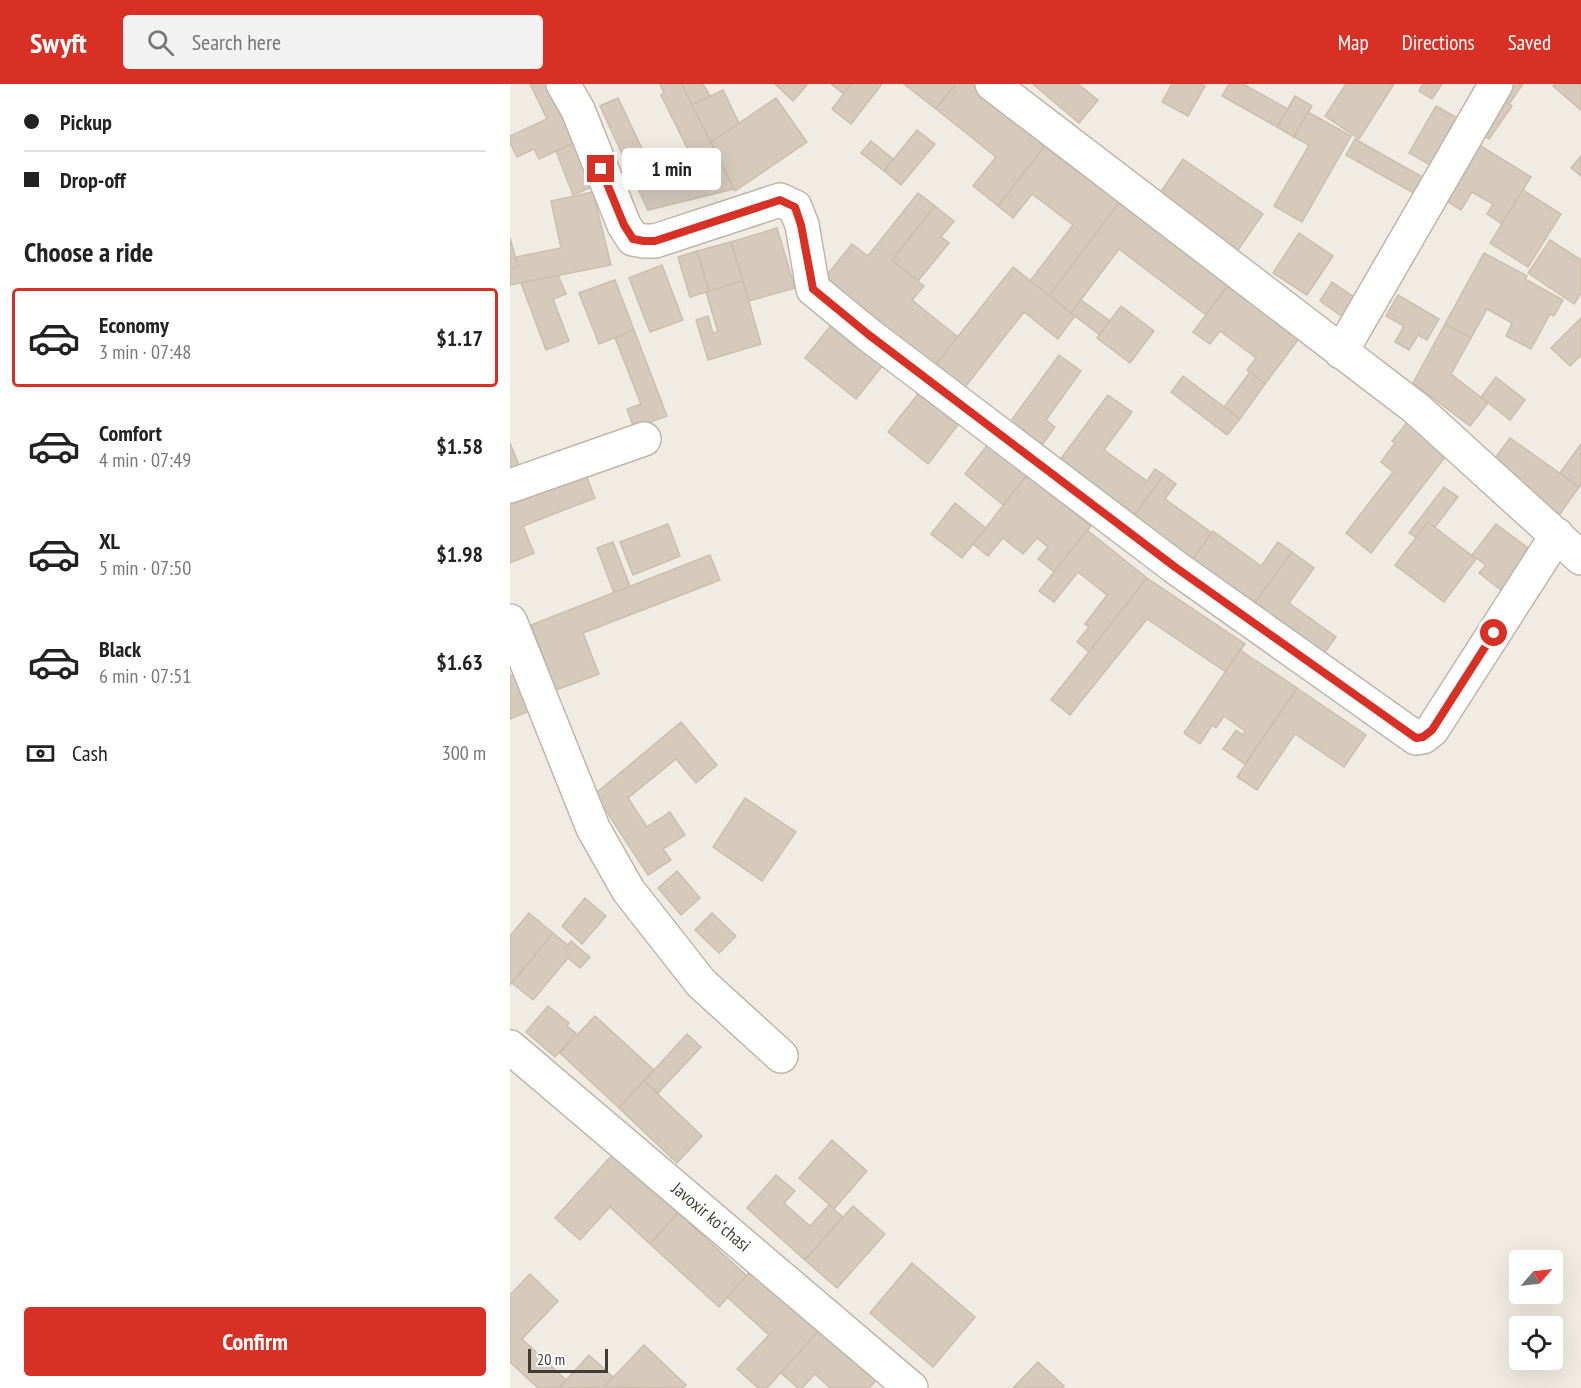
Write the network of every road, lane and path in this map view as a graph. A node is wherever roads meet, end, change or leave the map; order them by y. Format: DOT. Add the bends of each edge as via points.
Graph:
graph roads {
  1 [pos="563,84"];
  2 [pos="992,84"];
  3 [pos="1496,84"];
  4 [pos="1341,352"];
  5 [pos="644,439"];
  6 [pos="510,486"];
  7 [pos="1557,535"];
  8 [pos="1581,558"];
  9 [pos="510,621"];
  10 [pos="510,1047"];
  11 [pos="782,1056"];
  12 [pos="911,1388"];
  1 -- 7 [label="street" via="633,239 655,241 780,200 795,207 813,289 1175,567 1416,738 1432,730"];
  2 -- 4 [label="street"];
  3 -- 4 [label="street"];
  4 -- 7 [label="street" via="1417,409"];
  5 -- 6 [label="street"];
  7 -- 8 [label="street"];
  9 -- 11 [label="street" via="593,828 628,890 701,983"];
  10 -- 12 [label="street, Javoxir koʻchasi"];
}
